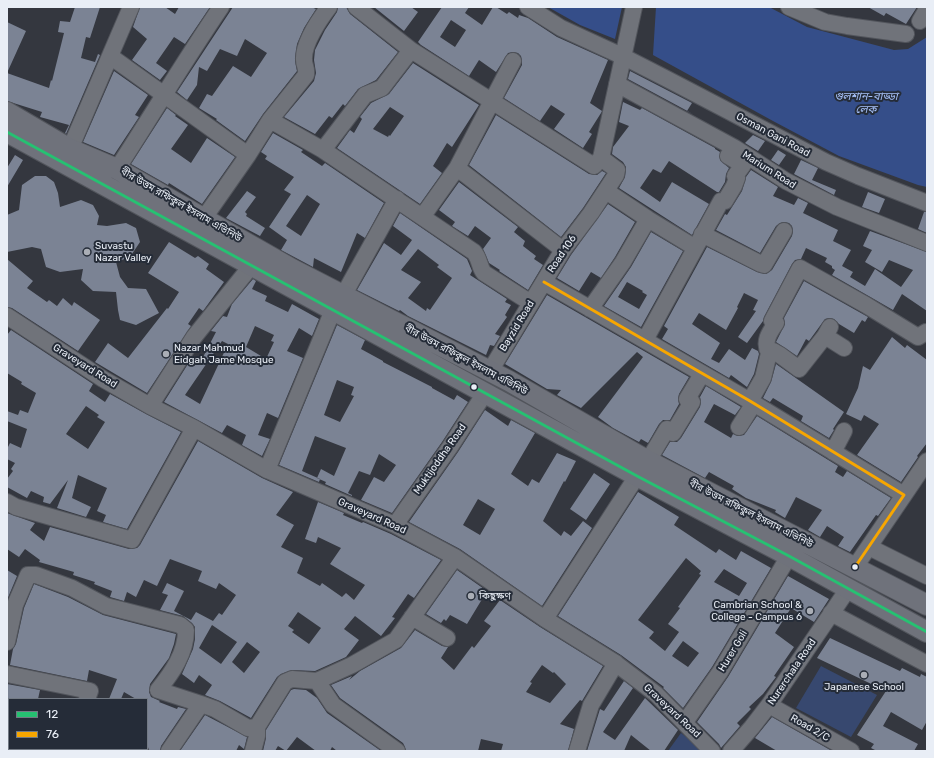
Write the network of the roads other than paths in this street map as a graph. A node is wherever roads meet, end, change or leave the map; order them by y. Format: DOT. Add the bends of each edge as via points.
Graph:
graph roads {
  1 [pos="131,7"];
  2 [pos="221,7"];
  3 [pos="356,7"];
  4 [pos="528,7"];
  5 [pos="634,7"];
  6 [pos="789,7"];
  7 [pos="322,9"];
  8 [pos="906,34"];
  9 [pos="410,50"];
  10 [pos="110,56"];
  11 [pos="624,57"];
  12 [pos="513,62"];
  13 [pos="617,84"];
  14 [pos="164,96"];
  15 [pos="492,102"];
  16 [pos="7,112"];
  17 [pos="270,120"];
  18 [pos="9,138"];
  19 [pos="735,148"];
  20 [pos="70,149"];
  21 [pos="323,150"];
  22 [pos="248,155"];
  23 [pos="601,158"];
  24 [pos="457,168"];
  25 [pos="117,169"];
  26 [pos="606,191"];
  27 [pos="397,199"];
  28 [pos="927,203"];
  29 [pos="422,217"];
  30 [pos="204,218"];
  31 [pos="648,219"];
  32 [pos="784,231"];
  33 [pos="698,241"];
  34 [pos="927,244"];
  35 [pos="563,250"];
  36 [pos="252,265"];
  37 [pos="544,282"];
  38 [pos="338,303"];
  39 [pos="531,303"];
  40 [pos="590,309"];
  41 [pos="7,316"];
  42 [pos="922,334"];
  43 [pos="645,340"];
  44 [pos="844,348"];
  45 [pos="769,353"];
  46 [pos="490,371"];
  47 [pos="702,374"];
  48 [pos="485,393"];
  49 [pos="752,402"];
  50 [pos="150,406"];
  51 [pos="739,427"];
  52 [pos="194,428"];
  53 [pos="844,431"];
  54 [pos="833,452"];
  55 [pos="927,461"];
  56 [pos="643,468"];
  57 [pos="267,470"];
  58 [pos="904,495"];
  59 [pos="7,502"];
  60 [pos="395,525"];
  61 [pos="869,547"];
  62 [pos="789,556"];
  63 [pos="456,557"];
  64 [pos="855,567"];
  65 [pos="927,576"];
  66 [pos="848,589"];
  67 [pos="927,605"];
  68 [pos="831,614"];
  69 [pos="412,617"];
  70 [pos="545,619"];
  71 [pos="927,632"];
  72 [pos="446,638"];
  73 [pos="7,642"];
  74 [pos="616,663"];
  75 [pos="927,664"];
  76 [pos="7,674"];
  77 [pos="317,681"];
  78 [pos="87,698"];
  79 [pos="201,704"];
  80 [pos="770,704"];
  81 [pos="685,722"];
  82 [pos="257,727"];
  83 [pos="169,751"];
  84 [pos="253,751"];
  85 [pos="397,751"];
  86 [pos="577,751"];
  87 [pos="712,751"];
  88 [pos="731,751"];
  89 [pos="851,751"];
  1 -- 10 [label="street"];
  2 -- 14 [label="street"];
  3 -- 9 [label="street"];
  4 -- 11 [label="street, Osman Gani Road" via="561,28"];
  5 -- 11 [label="street"];
  6 -- 8 [label="street" via="825,22"];
  7 -- 17 [label="street" via="305,45 306,75"];
  9 -- 15 [label="street"];
  9 -- 21 [label="street" via="382,88 365,95"];
  10 -- 14 [label="street"];
  10 -- 20 [label="street"];
  11 -- 13 [label="street"];
  11 -- 28 [label="street, Osman Gani Road" via="826,162"];
  12 -- 15 [label="street"];
  13 -- 19 [label="street, Marium Road"];
  13 -- 23 [label="street"];
  14 -- 22 [label="street"];
  14 -- 25 [label="street"];
  15 -- 23 [label="street" via="592,166"];
  15 -- 24 [label="street"];
  16 -- 20 [label="main road, বীর উত্তম রফিকুল ইসলাম এভিনিউ"];
  17 -- 21 [label="street"];
  17 -- 22 [label="street"];
  18 -- 36 [label="main road, বীর উত্তম রফিকুল ইসলাম এভিনিউ"];
  19 -- 33 [label="street" via="728,156 743,165 735,176 737,178 734,186 725,201 721,201"];
  19 -- 34 [label="street, Marium Road" via="786,182 837,207"];
  20 -- 25 [label="main road, বীর উত্তম রফিকুল ইসলাম এভিনিউ"];
  21 -- 27 [label="street"];
  22 -- 30 [label="street"];
  23 -- 26 [label="street, Road 106" via="617,170"];
  24 -- 29 [label="street"];
  24 -- 35 [label="street"];
  25 -- 30 [label="main road, বীর উত্তম রফিকুল ইসলাম এভিনিউ"];
  26 -- 31 [label="street"];
  26 -- 35 [label="street, Road 106"];
  27 -- 29 [label="street"];
  27 -- 38 [label="street"];
  29 -- 39 [label="street" via="474,252 484,273"];
  30 -- 38 [label="main road, বীর উত্তম রফিকুল ইসলাম এভিনিউ" via="292,269"];
  31 -- 33 [label="street"];
  31 -- 40 [label="street" via="623,262"];
  32 -- 33 [label="street" via="764,265"];
  33 -- 43 [label="street"];
  35 -- 37 [label="street, Road 106"];
  36 -- 38 [label="main road, বীর উত্তম রফিকুল ইসলাম এভিনিউ"];
  36 -- 50 [label="street" via="194,337"];
  37 -- 39 [label="street, Bayzid Road"];
  37 -- 40 [label="street, Road 106"];
  38 -- 46 [label="main road, বীর উত্তম রফিকুল ইসলাম এভিনিউ"];
  38 -- 48 [label="main road, বীর উত্তম রফিকুল ইসলাম এভিনিউ"];
  38 -- 57 [label="street"];
  39 -- 46 [label="street, Bayzid Road"];
  40 -- 43 [label="street, Road 106"];
  41 -- 50 [label="street, Graveyard Road"];
  42 -- 45 [label="street" via="800,268 772,321 776,323 767,336"];
  43 -- 47 [label="street, Road 106"];
  44 -- 45 [label="street" via="827,332 799,369 777,353"];
  45 -- 49 [label="street" via="763,378"];
  46 -- 56 [label="main road, বীর উত্তম রফিকুল ইসলাম এভিনিউ"];
  47 -- 49 [label="street, Road 106"];
  47 -- 56 [label="street" via="687,399 692,402 673,433 667,429"];
  48 -- 56 [label="main road, বীর উত্তম রফিকুল ইসলাম এভিনিউ"];
  48 -- 60 [label="street, Muktijoddha Road"];
  49 -- 51 [label="street"];
  49 -- 54 [label="street, Road 106"];
  50 -- 52 [label="street, Graveyard Road"];
  52 -- 57 [label="street, Graveyard Road"];
  52 -- 59 [label="street" via="132,540 16,507"];
  53 -- 54 [label="street"];
  54 -- 58 [label="street, Road 106"];
  55 -- 58 [label="street"];
  56 -- 62 [label="main road, বীর উত্তম রফিকুল ইসলাম এভিনিউ"];
  56 -- 64 [label="main road, বীর উত্তম রফিকুল ইসলাম এভিনিউ"];
  56 -- 70 [label="street"];
  57 -- 60 [label="street, Graveyard Road"];
  58 -- 61 [label="street"];
  60 -- 63 [label="street, Graveyard Road"];
  61 -- 64 [label="street"];
  61 -- 65 [label="street"];
  62 -- 66 [label="main road, বীর উত্তম রফিকুল ইসলাম এভিনিউ"];
  62 -- 81 [label="street, Hurer Goli" via="720,672"];
  63 -- 69 [label="street"];
  63 -- 70 [label="street, Graveyard Road"];
  64 -- 67 [label="main road, বীর উত্তম রফিকুল ইসলাম এভিনিউ"];
  66 -- 68 [label="street, Nurerchala Road"];
  66 -- 71 [label="main road, বীর উত্তম রফিকুল ইসলাম এভিনিউ"];
  68 -- 75 [label="street"];
  68 -- 80 [label="street, Nurerchala Road"];
  69 -- 72 [label="street"];
  69 -- 77 [label="street" via="396,640 352,666"];
  70 -- 74 [label="street, Graveyard Road"];
  73 -- 79 [label="street" via="15,604 28,575 36,575 72,588 106,606 180,625 186,630 186,640 172,673 158,690"];
  74 -- 81 [label="street, Graveyard Road" via="656,694"];
  74 -- 86 [label="street" via="591,704"];
  76 -- 78 [label="street" via="90,691"];
  77 -- 82 [label="street" via="292,679 285,682"];
  77 -- 85 [label="street" via="333,705"];
  79 -- 82 [label="street" via="216,709 248,728"];
  79 -- 83 [label="street"];
  80 -- 88 [label="street, Nurerchala Road"];
  80 -- 89 [label="street, Road 2/C"];
  81 -- 87 [label="street, Graveyard Road"];
  82 -- 84 [label="street"];
}
